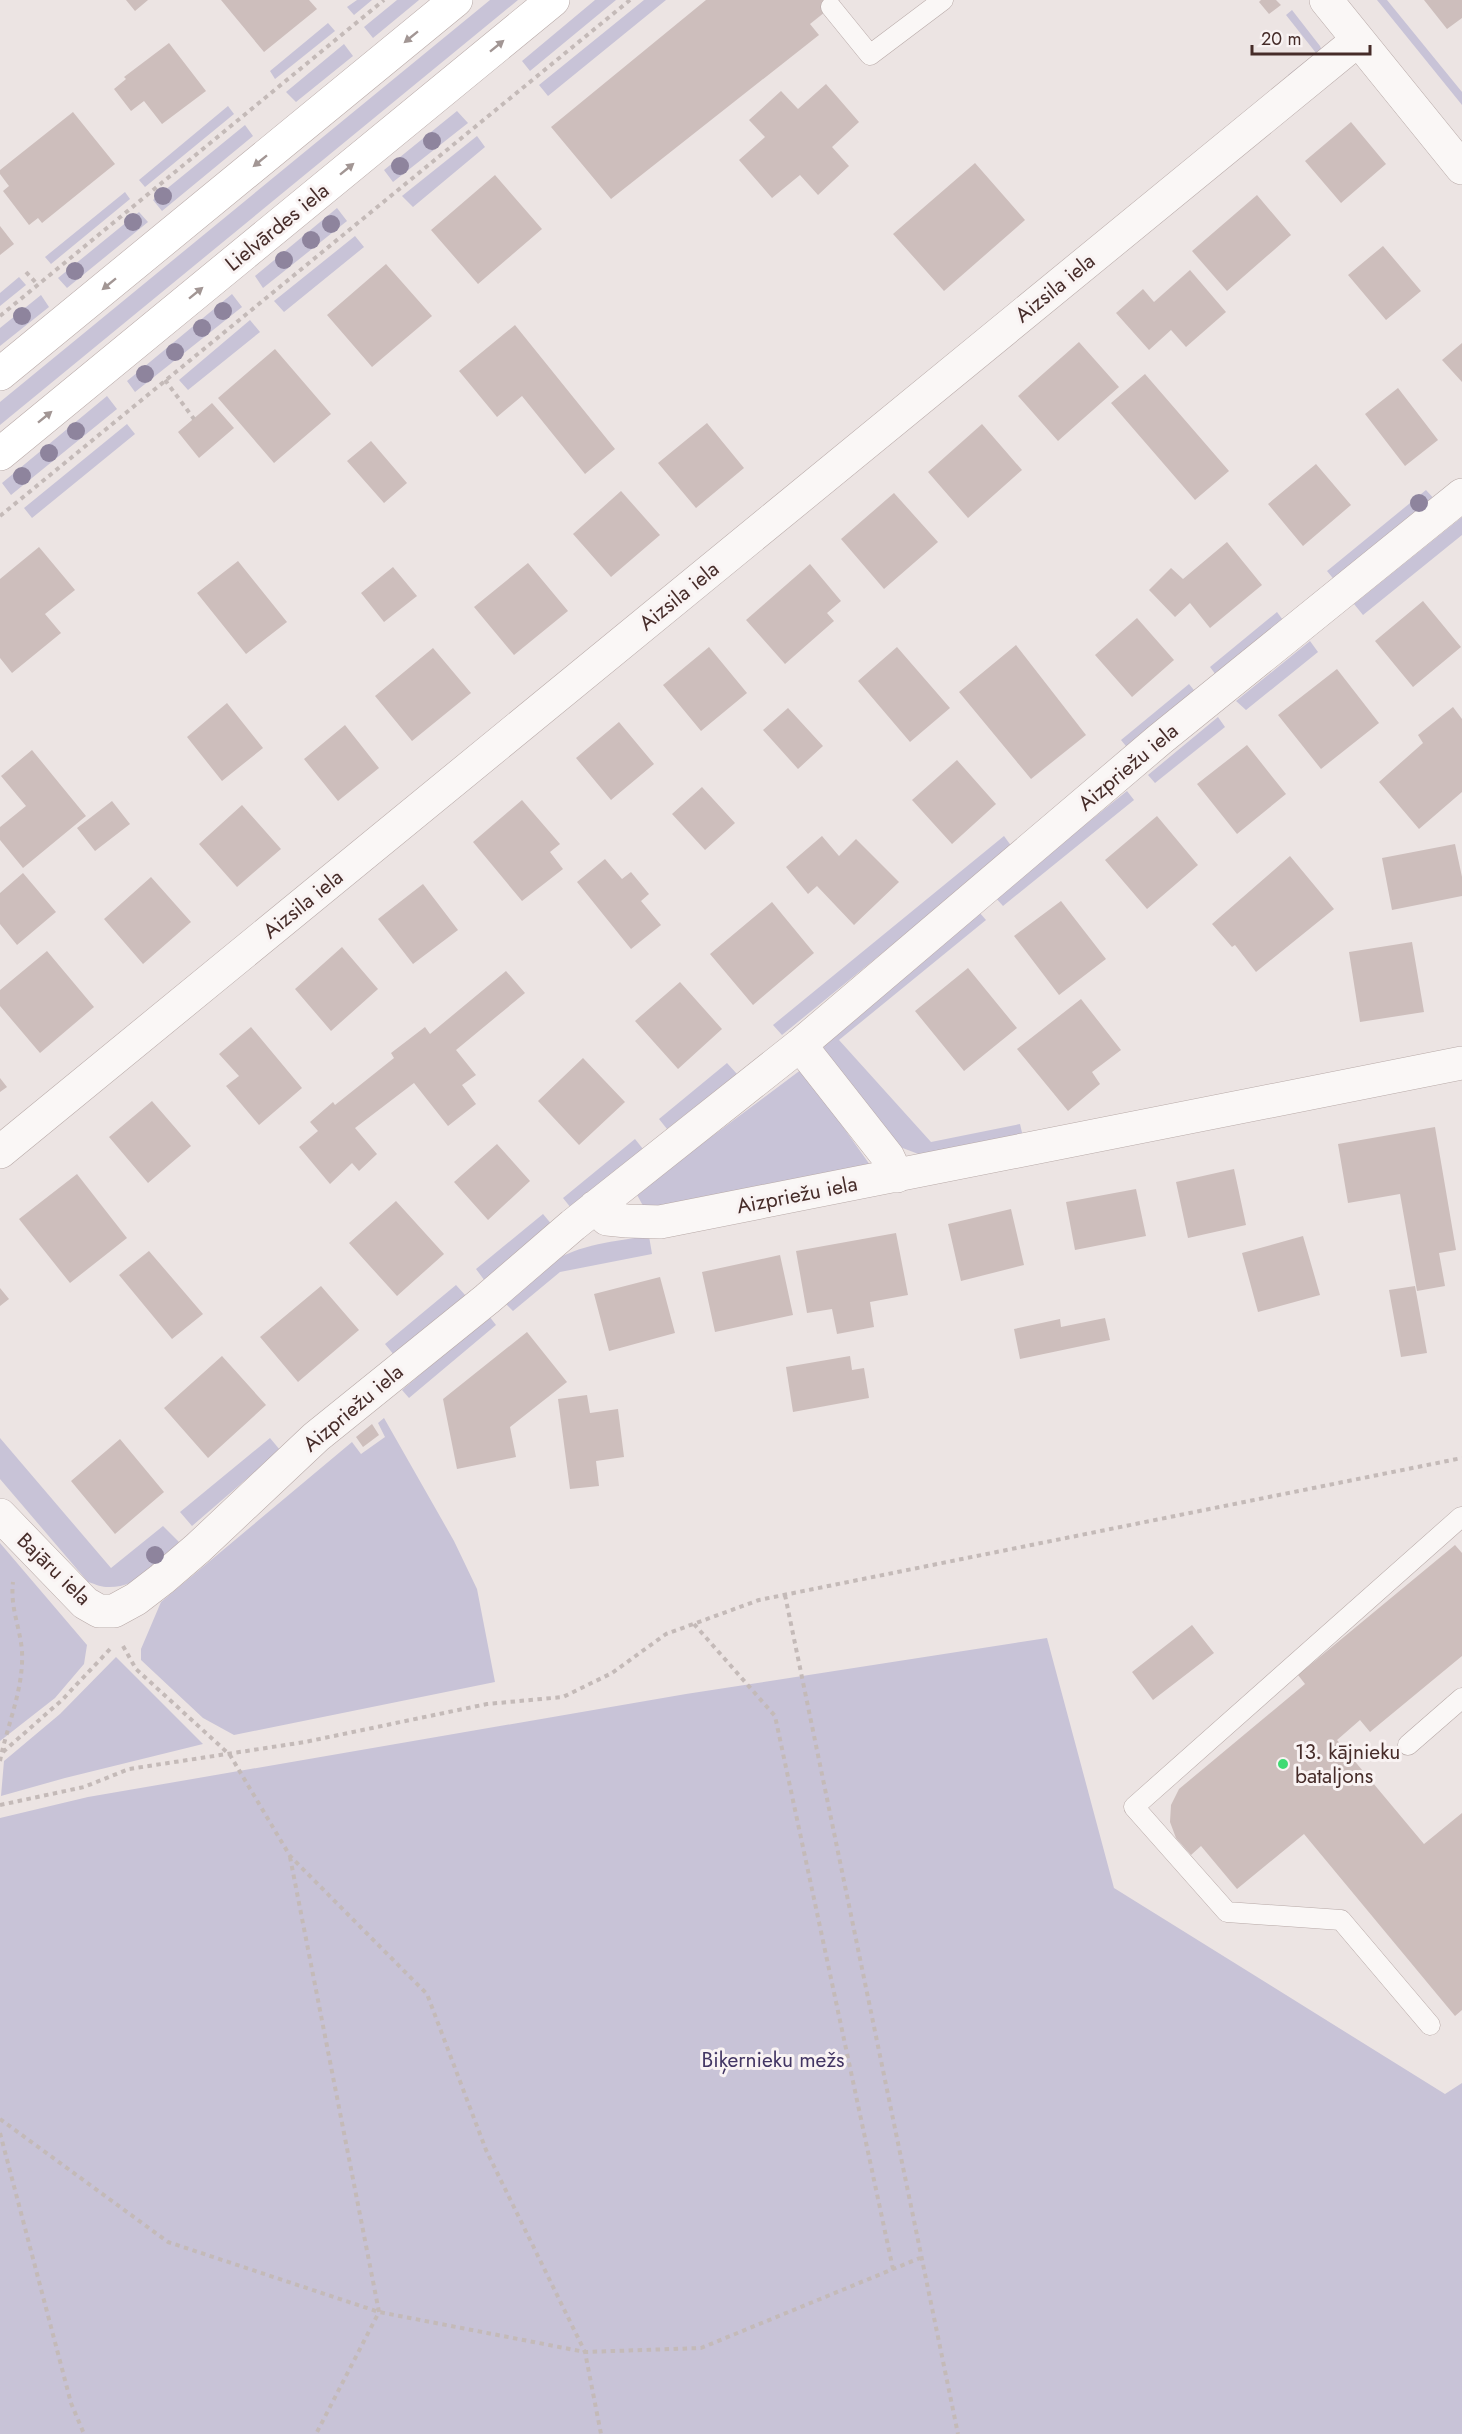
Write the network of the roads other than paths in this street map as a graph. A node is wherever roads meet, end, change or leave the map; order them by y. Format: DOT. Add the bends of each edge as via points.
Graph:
graph roads {
  1 [pos="456,0"];
  2 [pos="553,0"];
  3 [pos="943,0"];
  4 [pos="1326,0"];
  5 [pos="831,7"];
  6 [pos="1358,40"];
  7 [pos="1462,168"];
  8 [pos="0,374"];
  9 [pos="0,454"];
  10 [pos="1462,495"];
  11 [pos="800,1045"];
  12 [pos="1462,1063"];
  13 [pos="0,1152"];
  14 [pos="897,1176"];
  15 [pos="595,1207"];
  16 [pos="1462,1518"];
  17 [pos="9,1525"];
  18 [pos="114,1611"];
  19 [pos="1462,1698"];
  20 [pos="1408,1745"];
  21 [pos="1430,2025"];
  1 -- 8 [label="main road, one-way"];
  9 -- 2 [label="main road, Lielvārdes iela, one-way"];
  3 -- 5 [label="lane" via="870,56"];
  4 -- 6 [label="street"];
  6 -- 7 [label="street"];
  6 -- 13 [label="street, Aizsila iela"];
  10 -- 11 [label="street, Aizpriežu iela" via="1159,740"];
  11 -- 14 [label="street" via="888,1157"];
  11 -- 15 [label="street, Aizpriežu iela"];
  12 -- 14 [label="street, Aizpriežu iela"];
  14 -- 15 [label="street, Aizpriežu iela" via="660,1222 607,1219"];
  15 -- 18 [label="street, Aizpriežu iela" via="316,1437 198,1548 136,1599"];
  16 -- 21 [label="lane" via="1134,1807 1227,1912 1341,1920"];
  17 -- 18 [label="street, Bajāru iela" via="85,1603 99,1611"];
  19 -- 20 [label="lane"];
}
